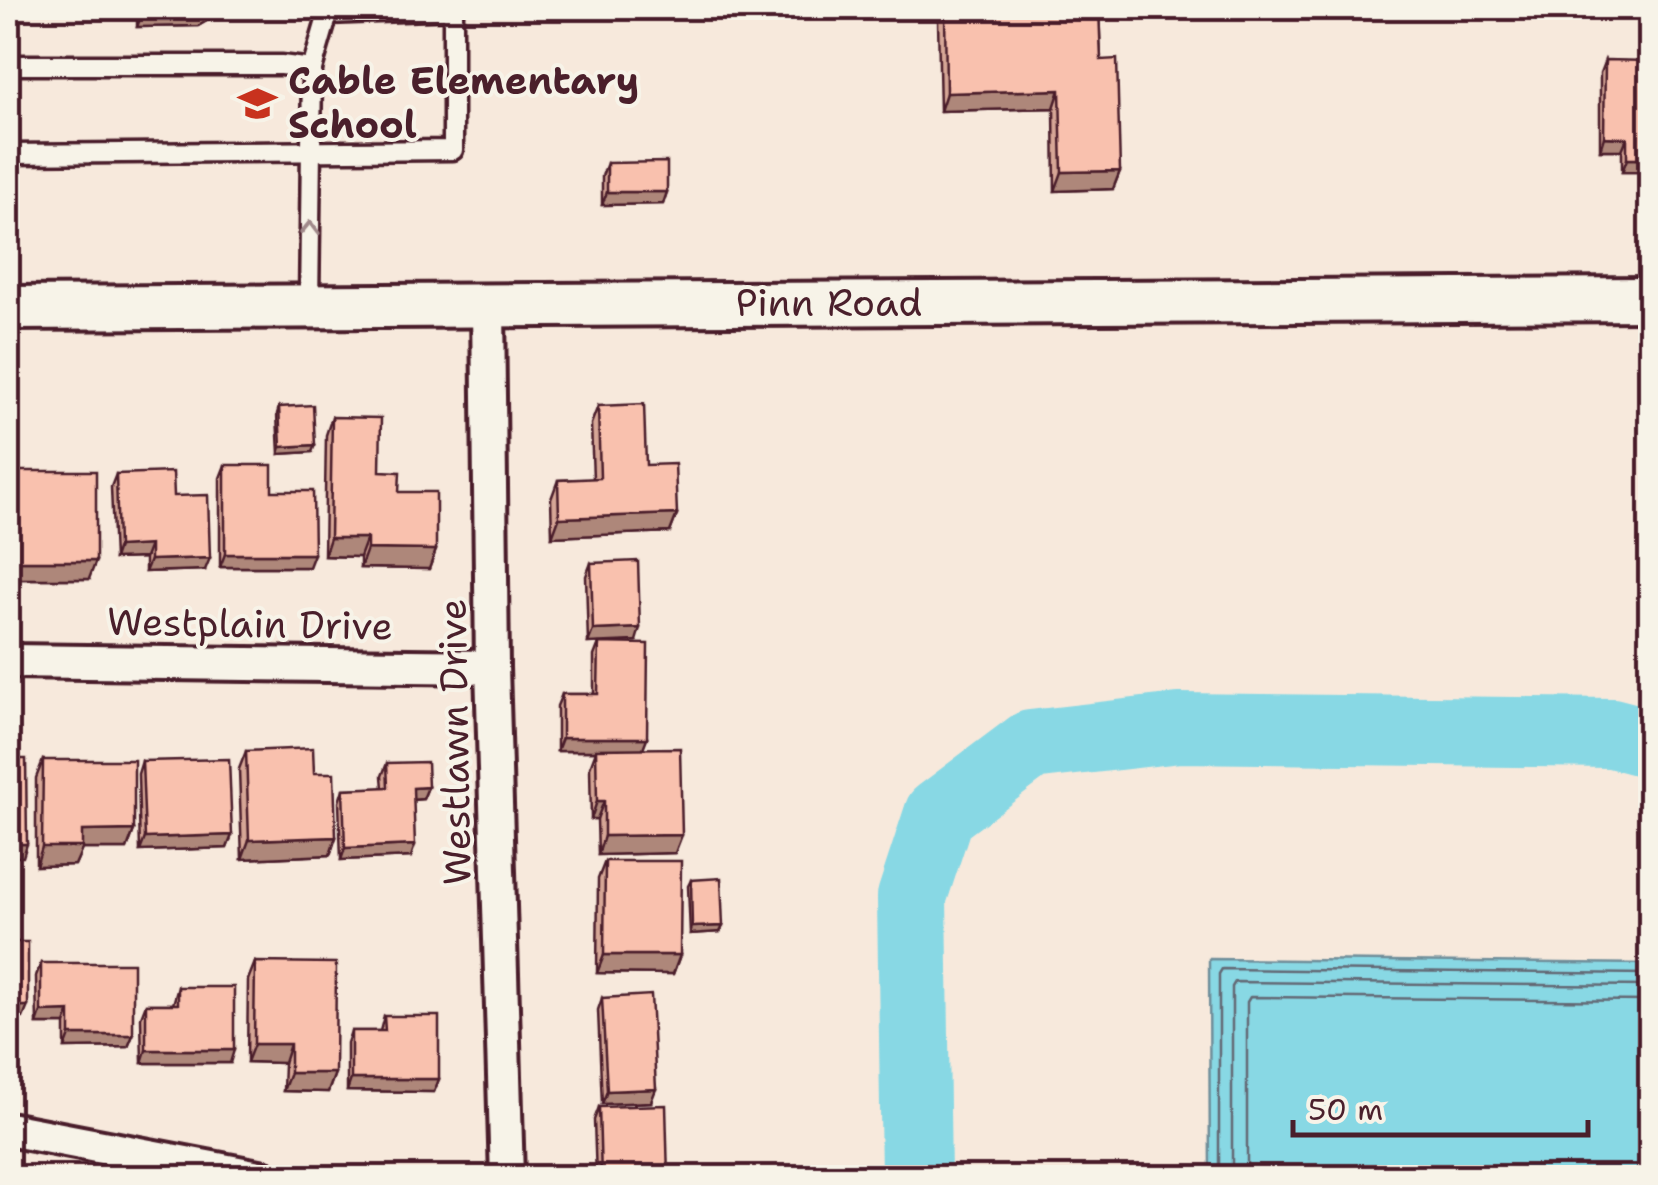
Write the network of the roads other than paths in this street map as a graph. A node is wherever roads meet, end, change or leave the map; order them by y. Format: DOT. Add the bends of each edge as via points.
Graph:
graph roads {
  1 [pos="453,8"];
  2 [pos="328,11"];
  3 [pos="8,65"];
  4 [pos="312,69"];
  5 [pos="312,151"];
  6 [pos="8,154"];
  7 [pos="1650,299"];
  8 [pos="488,305"];
  9 [pos="309,306"];
  10 [pos="8,308"];
  11 [pos="8,661"];
  12 [pos="492,668"];
  13 [pos="8,1128"];
  14 [pos="264,1178"];
  15 [pos="506,1178"];
  1 -- 2 [label="lane"];
  1 -- 5 [label="lane" via="453,150"];
  2 -- 4 [label="lane"];
  3 -- 4 [label="lane"];
  4 -- 5 [label="lane"];
  5 -- 6 [label="lane"];
  9 -- 5 [label="lane, one-way"];
  7 -- 8 [label="street, Pinn Road"];
  8 -- 9 [label="street, Pinn Road"];
  8 -- 12 [label="street, Westlawn Drive"];
  9 -- 10 [label="street, Pinn Road"];
  11 -- 12 [label="street, Westplain Drive"];
  12 -- 15 [label="street, Westlawn Drive"];
  13 -- 14 [label="street"];
}
